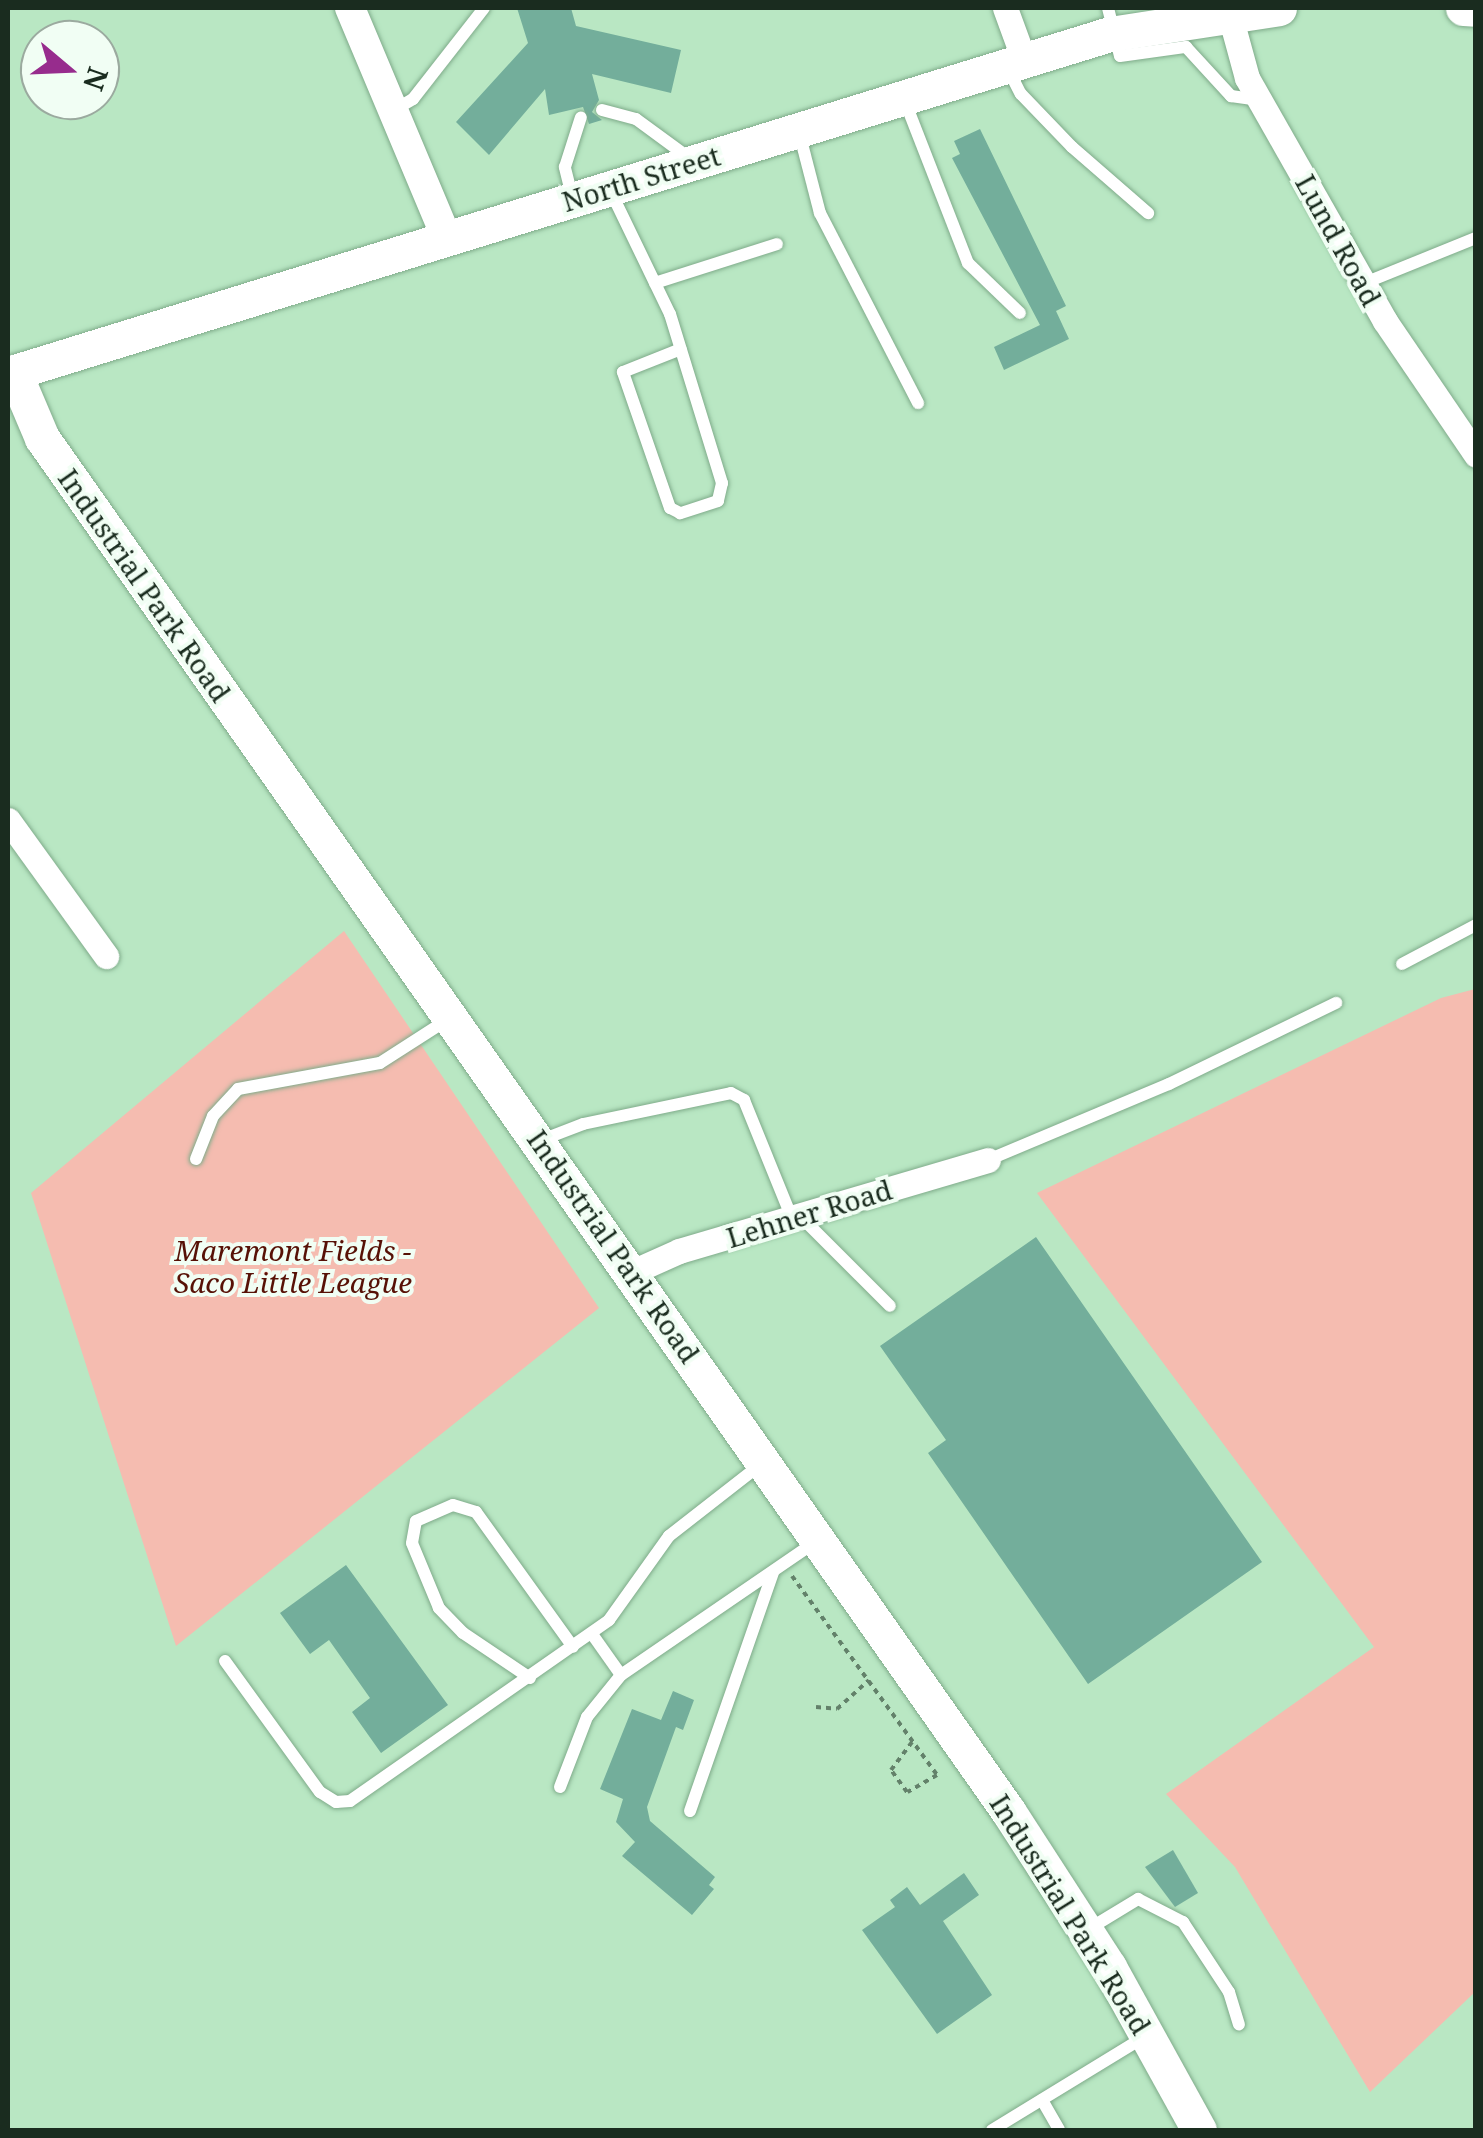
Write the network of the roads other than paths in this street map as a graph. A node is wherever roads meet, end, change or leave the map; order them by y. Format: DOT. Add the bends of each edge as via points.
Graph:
graph roads {
  1 [pos="350,8"];
  2 [pos="484,8"];
  3 [pos="1006,8"];
  4 [pos="1279,8"];
  5 [pos="1463,8"];
  6 [pos="1231,9"];
  7 [pos="1476,9"];
  8 [pos="1109,21"];
  9 [pos="1015,63"];
  10 [pos="903,96"];
  11 [pos="1260,100"];
  12 [pos="602,110"];
  13 [pos="392,111"];
  14 [pos="581,117"];
  15 [pos="798,129"];
  16 [pos="694,162"];
  17 [pos="609,188"];
  18 [pos="572,200"];
  19 [pos="1148,213"];
  20 [pos="1476,238"];
  21 [pos="447,239"];
  22 [pos="777,244"];
  23 [pos="655,283"];
  24 [pos="1362,284"];
  25 [pos="1020,313"];
  26 [pos="681,349"];
  27 [pos="11,373"];
  28 [pos="918,403"];
  29 [pos="1476,455"];
  30 [pos="8,820"];
  31 [pos="1476,925"];
  32 [pos="106,956"];
  33 [pos="1402,964"];
  34 [pos="1336,1004"];
  35 [pos="452,1017"];
  36 [pos="540,1141"];
  37 [pos="196,1159"];
  38 [pos="988,1160"];
  39 [pos="796,1217"];
  40 [pos="632,1272"];
  41 [pos="890,1306"];
  42 [pos="766,1460"];
  43 [pos="822,1538"];
  44 [pos="779,1568"];
  45 [pos="592,1634"];
  46 [pos="573,1648"];
  47 [pos="225,1661"];
  48 [pos="621,1675"];
  49 [pos="530,1678"];
  50 [pos="560,1787"];
  51 [pos="690,1811"];
  52 [pos="1085,1931"];
  53 [pos="1239,2024"];
  54 [pos="1148,2034"];
  55 [pos="1042,2100"];
  56 [pos="992,2130"];
  57 [pos="1059,2130"];
  58 [pos="1200,2130"];
  1 -- 13 [label="street"];
  2 -- 13 [label="lane" via="413,98"];
  3 -- 9 [label="street"];
  4 -- 6 [label="main road, North Street"];
  5 -- 7 [label="main road"];
  6 -- 8 [label="main road, North Street"];
  6 -- 11 [label="street, Lund Road" via="1236,52"];
  8 -- 9 [label="main road, North Street"];
  8 -- 11 [label="lane" via="1128,59 1186,46 1231,96"];
  9 -- 10 [label="main road, North Street"];
  9 -- 19 [label="lane" via="1021,94"];
  10 -- 15 [label="main road, North Street"];
  10 -- 25 [label="lane" via="968,263"];
  11 -- 24 [label="street, Lund Road"];
  12 -- 16 [label="lane" via="636,119"];
  13 -- 21 [label="street"];
  14 -- 18 [label="lane" via="565,167"];
  15 -- 16 [label="main road, North Street"];
  15 -- 28 [label="lane" via="820,213"];
  16 -- 17 [label="main road, North Street"];
  17 -- 18 [label="main road, North Street"];
  17 -- 23 [label="lane"];
  18 -- 21 [label="main road, North Street"];
  20 -- 24 [label="lane"];
  21 -- 27 [label="main road, North Street"];
  22 -- 23 [label="lane"];
  23 -- 26 [label="lane"];
  24 -- 29 [label="street, Lund Road"];
  26 -- 26 [label="lane" via="723,493 718,502 680,513 670,508 623,372"];
  27 -- 35 [label="main road, Industrial Park Road" via="42,438"];
  30 -- 32 [label="street"];
  31 -- 33 [label="lane"];
  34 -- 38 [label="lane"];
  35 -- 36 [label="main road, Industrial Park Road"];
  35 -- 37 [label="lane" via="380,1064 238,1090 213,1116"];
  36 -- 39 [label="lane" via="582,1124 731,1093 744,1100"];
  36 -- 40 [label="main road, Industrial Park Road"];
  38 -- 39 [label="street, Lehner Road"];
  39 -- 40 [label="street, Lehner Road"];
  39 -- 41 [label="lane"];
  40 -- 42 [label="main road, Industrial Park Road"];
  42 -- 43 [label="main road, Industrial Park Road"];
  42 -- 45 [label="lane" via="669,1536 622,1606"];
  43 -- 44 [label="lane"];
  43 -- 52 [label="main road, Industrial Park Road"];
  44 -- 48 [label="lane"];
  44 -- 51 [label="lane"];
  45 -- 46 [label="lane"];
  45 -- 48 [label="lane"];
  46 -- 49 [label="lane"];
  46 -- 49 [label="lane" via="476,1512 453,1505 416,1521 412,1543 438,1608 462,1633"];
  47 -- 49 [label="lane" via="312,1782 336,1802 370,1792"];
  48 -- 50 [label="lane" via="587,1717"];
  52 -- 53 [label="lane" via="1138,1899 1183,1922 1228,1992"];
  52 -- 54 [label="main road, Industrial Park Road"];
  54 -- 55 [label="lane"];
  54 -- 58 [label="main road, Industrial Park Road"];
  55 -- 56 [label="lane"];
  55 -- 57 [label="lane"];
}
